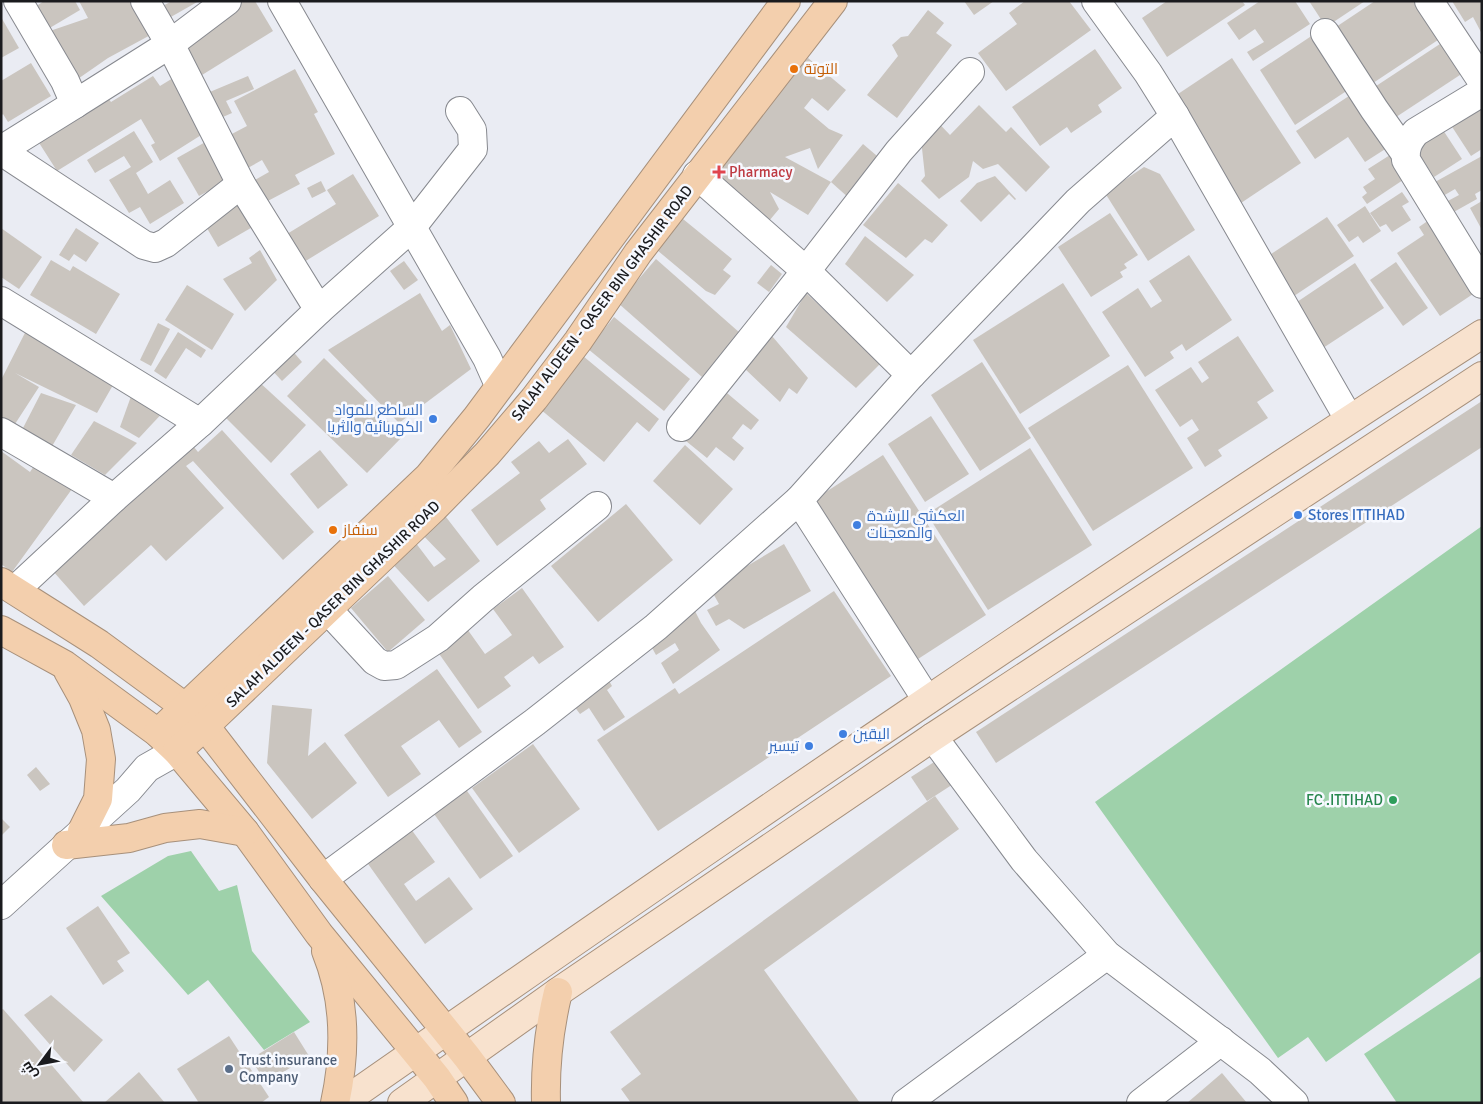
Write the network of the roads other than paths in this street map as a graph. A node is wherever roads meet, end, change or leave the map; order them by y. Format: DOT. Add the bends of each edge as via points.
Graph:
graph roads {
  1 [pos="18,1"];
  2 [pos="145,1"];
  3 [pos="227,1"];
  4 [pos="282,1"];
  5 [pos="786,1"];
  6 [pos="833,1"];
  7 [pos="1096,1"];
  8 [pos="1429,1"];
  9 [pos="1325,33"];
  10 [pos="170,44"];
  11 [pos="970,72"];
  12 [pos="1482,81"];
  13 [pos="1482,92"];
  14 [pos="75,104"];
  15 [pos="460,111"];
  16 [pos="1174,116"];
  17 [pos="1,151"];
  18 [pos="1405,153"];
  19 [pos="697,175"];
  20 [pos="241,184"];
  21 [pos="412,227"];
  22 [pos="806,271"];
  23 [pos="1482,284"];
  24 [pos="1,301"];
  25 [pos="319,310"];
  26 [pos="1482,334"];
  27 [pos="910,375"];
  28 [pos="1482,376"];
  29 [pos="499,385"];
  30 [pos="1349,419"];
  31 [pos="200,423"];
  32 [pos="681,427"];
  33 [pos="1,432"];
  34 [pos="114,498"];
  35 [pos="799,500"];
  36 [pos="598,506"];
  37 [pos="8,586"];
  38 [pos="327,609"];
  39 [pos="1,630"];
  40 [pos="65,665"];
  41 [pos="927,700"];
  42 [pos="185,707"];
  43 [pos="205,726"];
  44 [pos="933,736"];
  45 [pos="168,742"];
  46 [pos="245,832"];
  47 [pos="74,838"];
  48 [pos="324,879"];
  49 [pos="1,905"];
  50 [pos="319,934"];
  51 [pos="1107,956"];
  52 [pos="558,992"];
  53 [pos="446,1030"];
  54 [pos="1220,1041"];
  55 [pos="415,1052"];
  56 [pos="467,1057"];
  57 [pos="437,1078"];
  58 [pos="335,1103"];
  59 [pos="342,1103"];
  60 [pos="402,1103"];
  61 [pos="454,1103"];
  62 [pos="501,1103"];
  63 [pos="546,1103"];
  64 [pos="906,1103"];
  65 [pos="1141,1103"];
  66 [pos="1294,1103"];
  1 -- 14 [label="street"];
  2 -- 10 [label="street"];
  3 -- 10 [label="street"];
  4 -- 21 [label="street"];
  5 -- 29 [label="highway, SALAH ALDEEN - QASER BIN GHASHIR ROAD"];
  6 -- 19 [label="highway, SALAH ALDEEN - QASER BIN GHASHIR ROAD"];
  7 -- 16 [label="street" via="1148,73"];
  8 -- 12 [label="street"];
  9 -- 18 [label="street"];
  10 -- 14 [label="street"];
  10 -- 20 [label="street"];
  11 -- 22 [label="street" via="899,151"];
  13 -- 18 [label="street" via="1416,132 1410,138"];
  14 -- 17 [label="street"];
  15 -- 21 [label="street" via="472,130 473,149"];
  16 -- 27 [label="street" via="1078,201"];
  16 -- 30 [label="street"];
  17 -- 20 [label="street" via="144,245 156,248 166,244"];
  18 -- 23 [label="street" via="1406,160"];
  19 -- 22 [label="street"];
  19 -- 38 [label="highway, SALAH ALDEEN - QASER BIN GHASHIR ROAD" via="534,399 487,454 434,508"];
  20 -- 25 [label="street"];
  21 -- 25 [label="street"];
  21 -- 29 [label="street" via="487,358"];
  22 -- 27 [label="street"];
  22 -- 32 [label="street"];
  24 -- 31 [label="street"];
  25 -- 31 [label="street"];
  26 -- 30 [label="main road"];
  27 -- 35 [label="street"];
  28 -- 44 [label="main road"];
  29 -- 42 [label="highway, SALAH ALDEEN - QASER BIN GHASHIR ROAD" via="428,477"];
  30 -- 41 [label="main road"];
  31 -- 34 [label="street"];
  33 -- 34 [label="street"];
  34 -- 37 [label="street"];
  35 -- 41 [label="street"];
  35 -- 48 [label="street" via="656,627 535,722"];
  36 -- 38 [label="street" via="497,586 438,638 396,665 384,666 375,661"];
  37 -- 42 [label="highway" via="99,644"];
  38 -- 43 [label="highway, SALAH ALDEEN - QASER BIN GHASHIR ROAD"];
  39 -- 40 [label="highway"];
  40 -- 45 [label="highway"];
  40 -- 47 [label="highway" via="96,730 101,759 98,799"];
  41 -- 53 [label="main road"];
  42 -- 43 [label="highway"];
  42 -- 45 [label="highway, SALAH ALDEEN - QASER BIN GHASHIR ROAD"];
  43 -- 45 [label="highway, SALAH ALDEEN - QASER BIN GHASHIR ROAD"];
  43 -- 48 [label="highway"];
  44 -- 51 [label="street" via="1024,860"];
  44 -- 52 [label="main road"];
  45 -- 46 [label="highway"];
  45 -- 47 [label="street" via="128,790"];
  46 -- 47 [label="highway" via="200,824 165,828 129,838"];
  46 -- 50 [label="highway"];
  47 -- 49 [label="street"];
  48 -- 53 [label="highway"];
  50 -- 55 [label="highway"];
  50 -- 58 [label="highway" via="336,980 343,1020 343,1050"];
  51 -- 54 [label="street"];
  51 -- 64 [label="street"];
  52 -- 56 [label="main road"];
  52 -- 63 [label="highway" via="547,1049"];
  53 -- 55 [label="main road"];
  53 -- 56 [label="highway"];
  54 -- 65 [label="street"];
  54 -- 66 [label="street" via="1260,1071"];
  55 -- 57 [label="highway"];
  55 -- 59 [label="main road"];
  56 -- 57 [label="main road"];
  56 -- 62 [label="highway"];
  57 -- 60 [label="main road"];
  57 -- 61 [label="highway"];
}
